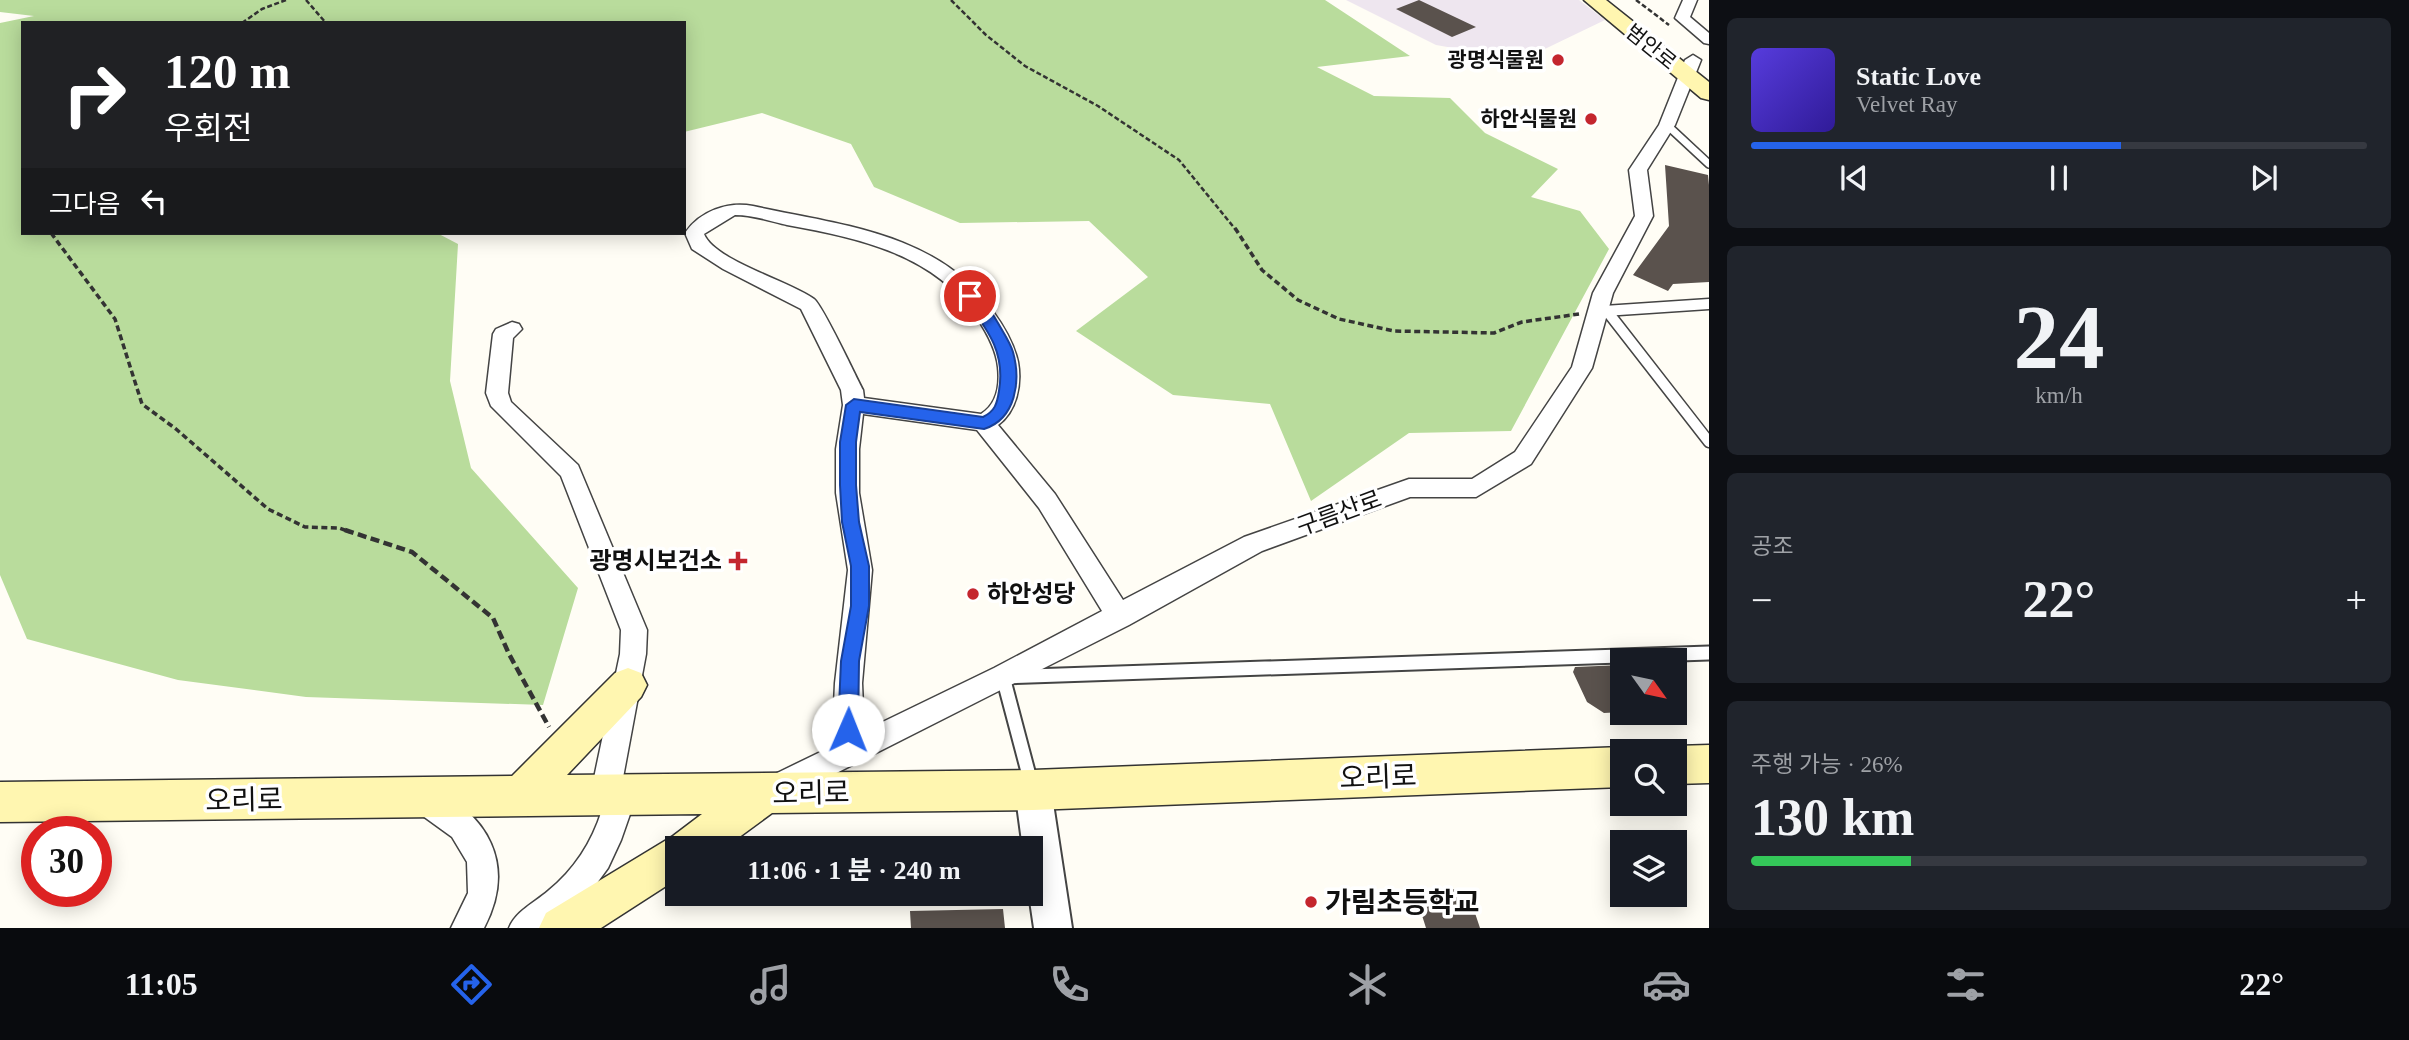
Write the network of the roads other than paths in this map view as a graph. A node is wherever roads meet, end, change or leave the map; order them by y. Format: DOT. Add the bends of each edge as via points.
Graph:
graph roads {
  1 [pos="1594,0"];
  2 [pos="1617,0"];
  3 [pos="1690,0"];
  4 [pos="1709,40"];
  5 [pos="1696,62"];
  6 [pos="1709,93"];
  7 [pos="1667,125"];
  8 [pos="1709,164"];
  9 [pos="1709,304"];
  10 [pos="1603,311"];
  11 [pos="512,329"];
  12 [pos="854,405"];
  13 [pos="984,423"];
  14 [pos="1709,442"];
  15 [pos="1120,617"];
  16 [pos="1709,653"];
  17 [pos="1003,677"];
  18 [pos="628,685"];
  19 [pos="854,750"];
  20 [pos="1709,764"];
  21 [pos="1687,765"];
  22 [pos="1610,767"];
  23 [pos="1033,790"];
  24 [pos="765,794"];
  25 [pos="519,797"];
  26 [pos="613,797"];
  27 [pos="420,798"];
  28 [pos="0,802"];
  29 [pos="706,836"];
  30 [pos="665,863"];
  31 [pos="467,928"];
  32 [pos="525,928"];
  33 [pos="561,928"];
  34 [pos="1053,928"];
  1 -- 5 [label="main road, 범안로" via="1660,54"];
  2 -- 5 [label="main road, 범안로"];
  3 -- 4 [label="street" via="1682,18"];
  5 -- 6 [label="main road, 범안로"];
  5 -- 7 [label="street, 구름산로"];
  7 -- 8 [label="lane"];
  7 -- 10 [label="street, 구름산로" via="1638,170 1644,216 1603,293"];
  9 -- 10 [label="lane"];
  10 -- 14 [label="lane"];
  10 -- 15 [label="street, 구름산로" via="1582,368 1523,458 1511,466 1476,488 1409,488 1253,544"];
  11 -- 18 [label="street" via="503,334 497,393 502,406 570,471 634,630"];
  12 -- 13 [label="street"];
  12 -- 13 [label="street" via="852,390 809,305 699,245 694,233 705,222 736,209 861,232 917,254 955,279 985,313 1005,349 1009,373 1004,405"];
  12 -- 19 [label="street" via="848,442 850,522 860,566 860,606 850,661 848,730"];
  13 -- 15 [label="street" via="1047,501"];
  15 -- 17 [label="street, 구름산로"];
  16 -- 17 [label="lane"];
  17 -- 19 [label="street, 구름산로"];
  17 -- 23 [label="lane"];
  18 -- 25 [label="main road"];
  18 -- 26 [label="street"];
  19 -- 24 [label="street, 구름산로"];
  20 -- 21 [label="main road"];
  22 -- 23 [label="main road, 오리로"];
  23 -- 24 [label="main road, 오리로"];
  23 -- 34 [label="street"];
  24 -- 26 [label="main road, 오리로"];
  24 -- 29 [label="main road"];
  25 -- 26 [label="main road, 오리로"];
  25 -- 27 [label="main road, 오리로"];
  26 -- 32 [label="street" via="611,832 599,858 559,905"];
  27 -- 28 [label="main road, 오리로"];
  27 -- 31 [label="street" via="467,830 478,850 483,895"];
  30 -- 33 [label="main road"];
}
